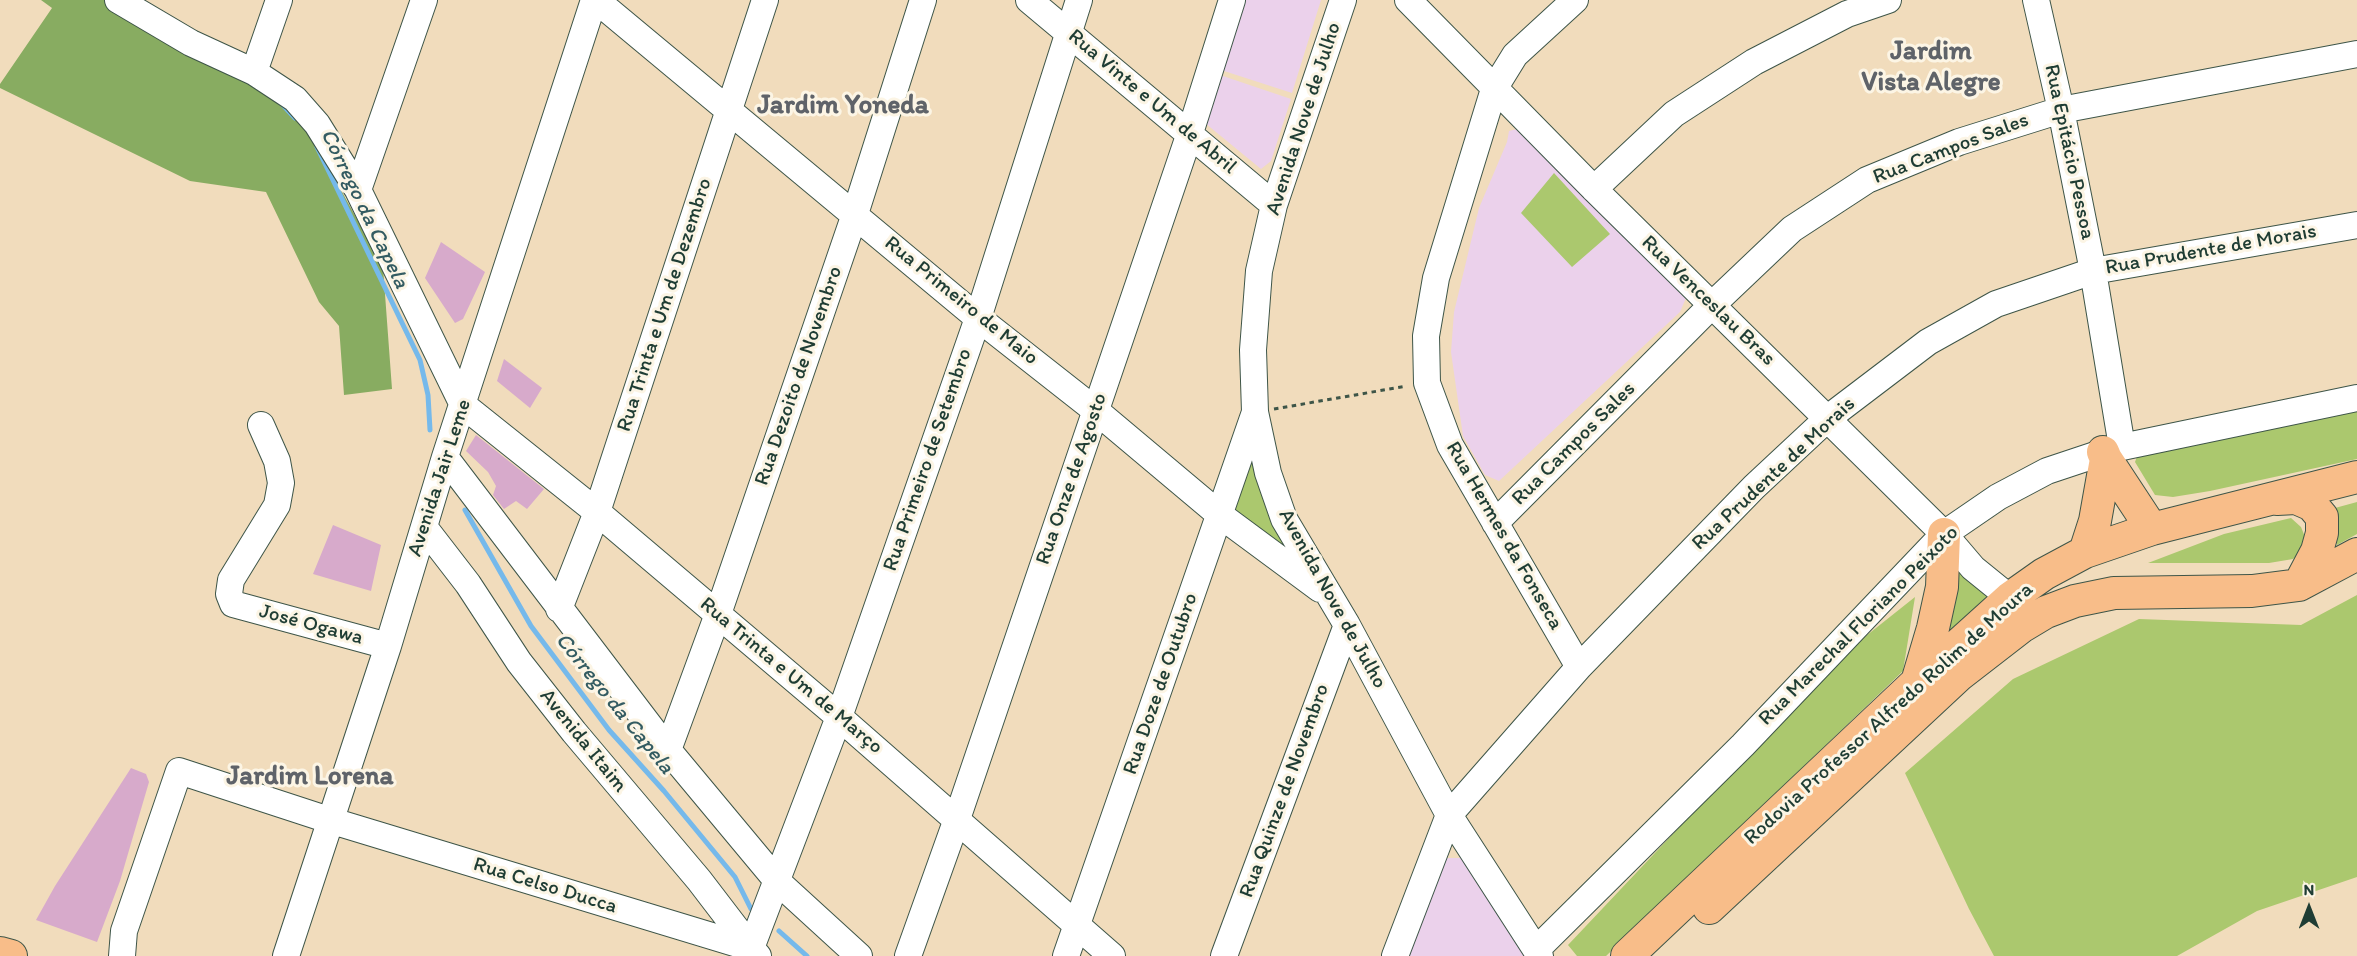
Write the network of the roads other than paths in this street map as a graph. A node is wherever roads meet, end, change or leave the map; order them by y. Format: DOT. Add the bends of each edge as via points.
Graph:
graph roads {
  1 [pos="118,0"];
  2 [pos="279,0"];
  3 [pos="424,0"];
  4 [pos="595,0"];
  5 [pos="765,0"];
  6 [pos="923,0"];
  7 [pos="1029,0"];
  8 [pos="1079,0"];
  9 [pos="1232,0"];
  10 [pos="1342,0"];
  11 [pos="1408,0"];
  12 [pos="1575,0"];
  13 [pos="1888,0"];
  14 [pos="2036,0"];
  15 [pos="1069,33"];
  16 [pos="2357,54"];
  17 [pos="254,72"];
  18 [pos="1494,89"];
  19 [pos="728,110"];
  20 [pos="2061,110"];
  21 [pos="1190,133"];
  22 [pos="1594,189"];
  23 [pos="358,190"];
  24 [pos="1274,205"];
  25 [pos="855,214"];
  26 [pos="2357,225"];
  27 [pos="2093,271"];
  28 [pos="1712,305"];
  29 [pos="978,318"];
  30 [pos="2357,398"];
  31 [pos="463,405"];
  32 [pos="1095,410"];
  33 [pos="1255,412"];
  34 [pos="1828,418"];
  35 [pos="261,424"];
  36 [pos="2110,452"];
  37 [pos="445,457"];
  38 [pos="2357,477"];
  39 [pos="2274,499"];
  40 [pos="597,512"];
  41 [pos="1220,515"];
  42 [pos="1495,523"];
  43 [pos="424,527"];
  44 [pos="2152,529"];
  45 [pos="1944,534"];
  46 [pos="2085,552"];
  47 [pos="2357,554"];
  48 [pos="2299,585"];
  49 [pos="1330,597"];
  50 [pos="2010,598"];
  51 [pos="559,609"];
  52 [pos="718,614"];
  53 [pos="1347,625"];
  54 [pos="388,646"];
  55 [pos="1579,667"];
  56 [pos="1917,682"];
  57 [pos="839,717"];
  58 [pos="668,750"];
  59 [pos="1449,815"];
  60 [pos="957,819"];
  61 [pos="329,820"];
  62 [pos="778,882"];
  63 [pos="1076,926"];
  64 [pos="754,952"];
  65 [pos="0,953"];
  66 [pos="1538,953"];
  67 [pos="11,956"];
  68 [pos="122,956"];
  69 [pos="286,956"];
  70 [pos="859,956"];
  71 [pos="908,956"];
  72 [pos="1066,956"];
  73 [pos="1112,956"];
  74 [pos="1224,956"];
  75 [pos="1395,956"];
  76 [pos="1627,956"];
  77 [pos="1658,956"];
  1 -- 17 [label="street" via="191,43"];
  2 -- 17 [label="street"];
  3 -- 23 [label="street"];
  4 -- 19 [label="street, Rua Primeiro de Maio"];
  4 -- 31 [label="street, Avenida Jair Leme"];
  5 -- 19 [label="street, Rua Trinta e Um de Dezembro"];
  6 -- 25 [label="street, Rua Dezoito de Novembro"];
  7 -- 15 [label="street, Rua Vinte e Um de Abril"];
  8 -- 15 [label="street, Rua Primeiro de Setembro"];
  9 -- 21 [label="street, Rua Onze de Agosto"];
  10 -- 24 [label="street, Avenida Nove de Julho"];
  11 -- 18 [label="street, Rua Venceslau Bras"];
  12 -- 18 [label="street, Rua Hermes da Fonseca" via="1515,55"];
  13 -- 22 [label="street" via="1847,14 1744,68 1674,114"];
  14 -- 20 [label="street, Rua Epitácio Pessoa"];
  15 -- 21 [label="street, Rua Vinte e Um de Abril"];
  15 -- 29 [label="street, Rua Primeiro de Setembro"];
  16 -- 20 [label="street, Rua Campos Sales"];
  17 -- 23 [label="street" via="295,99 317,123"];
  18 -- 22 [label="street, Rua Venceslau Bras"];
  18 -- 42 [label="street, Rua Hermes da Fonseca" via="1436,278 1426,336 1427,383 1450,445"];
  19 -- 25 [label="street, Rua Primeiro de Maio"];
  19 -- 40 [label="street, Rua Trinta e Um de Dezembro"];
  20 -- 27 [label="street, Rua Epitácio Pessoa"];
  20 -- 28 [label="street, Rua Campos Sales" via="1959,142 1867,180 1792,228"];
  21 -- 24 [label="street, Rua Vinte e Um de Abril"];
  21 -- 32 [label="street, Rua Onze de Agosto"];
  22 -- 28 [label="street, Rua Venceslau Bras"];
  23 -- 31 [label="street"];
  24 -- 33 [label="street, Avenida Nove de Julho" via="1259,271 1252,350"];
  25 -- 29 [label="street, Rua Primeiro de Maio"];
  25 -- 52 [label="street, Rua Dezoito de Novembro"];
  26 -- 27 [label="street, Rua Prudente de Morais"];
  27 -- 34 [label="street, Rua Prudente de Morais" via="1996,304 1928,342"];
  27 -- 36 [label="street, Rua Epitácio Pessoa"];
  28 -- 34 [label="street, Rua Venceslau Bras"];
  28 -- 42 [label="street, Rua Campos Sales"];
  29 -- 32 [label="street, Rua Primeiro de Maio"];
  29 -- 57 [label="street, Rua Primeiro de Setembro"];
  30 -- 36 [label="street, Rua Marechal Floriano Peixoto"];
  31 -- 37 [label="street, Avenida Jair Leme"];
  31 -- 40 [label="street, Rua Trinta e Um de Março"];
  32 -- 41 [label="street, Rua Primeiro de Maio"];
  32 -- 60 [label="street, Rua Onze de Agosto"];
  33 -- 41 [label="street, Rua Doze de Outubro"];
  33 -- 49 [label="street, Avenida Nove de Julho" via="1284,519"];
  34 -- 45 [label="street, Rua Venceslau Bras"];
  34 -- 55 [label="street, Rua Prudente de Morais" via="1754,487"];
  35 -- 54 [label="street, José Ogawa" via="277,460 281,483 277,505 231,580 229,594 233,604"];
  36 -- 44 [label="main road"];
  36 -- 45 [label="street, Rua Marechal Floriano Peixoto" via="2048,471 1998,497"];
  36 -- 46 [label="main road"];
  37 -- 43 [label="street, Avenida Jair Leme"];
  37 -- 51 [label="street"];
  38 -- 39 [label="main road, Rodovia Professor Alfredo Rolim de Moura"];
  39 -- 44 [label="main road, Rodovia Professor Alfredo Rolim de Moura"];
  39 -- 48 [label="main road" via="2296,498 2312,505 2322,517 2317,551"];
  40 -- 51 [label="street, Rua Trinta e Um de Dezembro"];
  40 -- 52 [label="street, Rua Trinta e Um de Março"];
  41 -- 49 [label="street, Rua Primeiro de Maio"];
  41 -- 63 [label="street, Rua Doze de Outubro"];
  42 -- 55 [label="street, Rua Hermes da Fonseca"];
  43 -- 54 [label="street, Avenida Jair Leme"];
  43 -- 64 [label="street, Avenida Itaim" via="468,584 519,662"];
  44 -- 46 [label="main road, Rodovia Professor Alfredo Rolim de Moura"];
  45 -- 50 [label="street, Rua Venceslau Bras" via="1973,568"];
  45 -- 56 [label="main road" via="1942,587"];
  45 -- 66 [label="street, Rua Marechal Floriano Peixoto"];
  46 -- 50 [label="main road, Rodovia Professor Alfredo Rolim de Moura"];
  47 -- 48 [label="main road, Rodovia Professor Alfredo Rolim de Moura"];
  48 -- 77 [label="main road, Rodovia Professor Alfredo Rolim de Moura" via="2252,591 2114,593 2046,612 1959,675"];
  49 -- 53 [label="street, Avenida Nove de Julho"];
  50 -- 56 [label="main road, Rodovia Professor Alfredo Rolim de Moura"];
  51 -- 58 [label="street"];
  52 -- 57 [label="street, Rua Trinta e Um de Março"];
  52 -- 58 [label="street, Rua Dezoito de Novembro"];
  53 -- 59 [label="street, Avenida Nove de Julho"];
  53 -- 74 [label="street, Rua Quinze de Novembro"];
  54 -- 61 [label="street, Avenida Jair Leme"];
  55 -- 59 [label="street, Rua Prudente de Morais"];
  56 -- 76 [label="main road, Rodovia Professor Alfredo Rolim de Moura"];
  57 -- 60 [label="street, Rua Trinta e Um de Março"];
  57 -- 62 [label="street, Rua Primeiro de Setembro"];
  58 -- 62 [label="street"];
  59 -- 66 [label="street, Avenida Nove de Julho"];
  59 -- 75 [label="street"];
  60 -- 63 [label="street, Rua Trinta e Um de Março"];
  60 -- 71 [label="street, Rua Onze de Agosto"];
  61 -- 64 [label="street, Rua Celso Ducca"];
  61 -- 68 [label="street, Rua Celso Ducca" via="179,771 124,931"];
  61 -- 69 [label="street, Avenida Jair Leme"];
  62 -- 64 [label="street, Rua Primeiro de Setembro"];
  62 -- 70 [label="street"];
  63 -- 72 [label="street, Rua Doze de Outubro"];
  63 -- 73 [label="street, Rua Trinta e Um de Março"];
  65 -- 67 [label="main road"];
}
